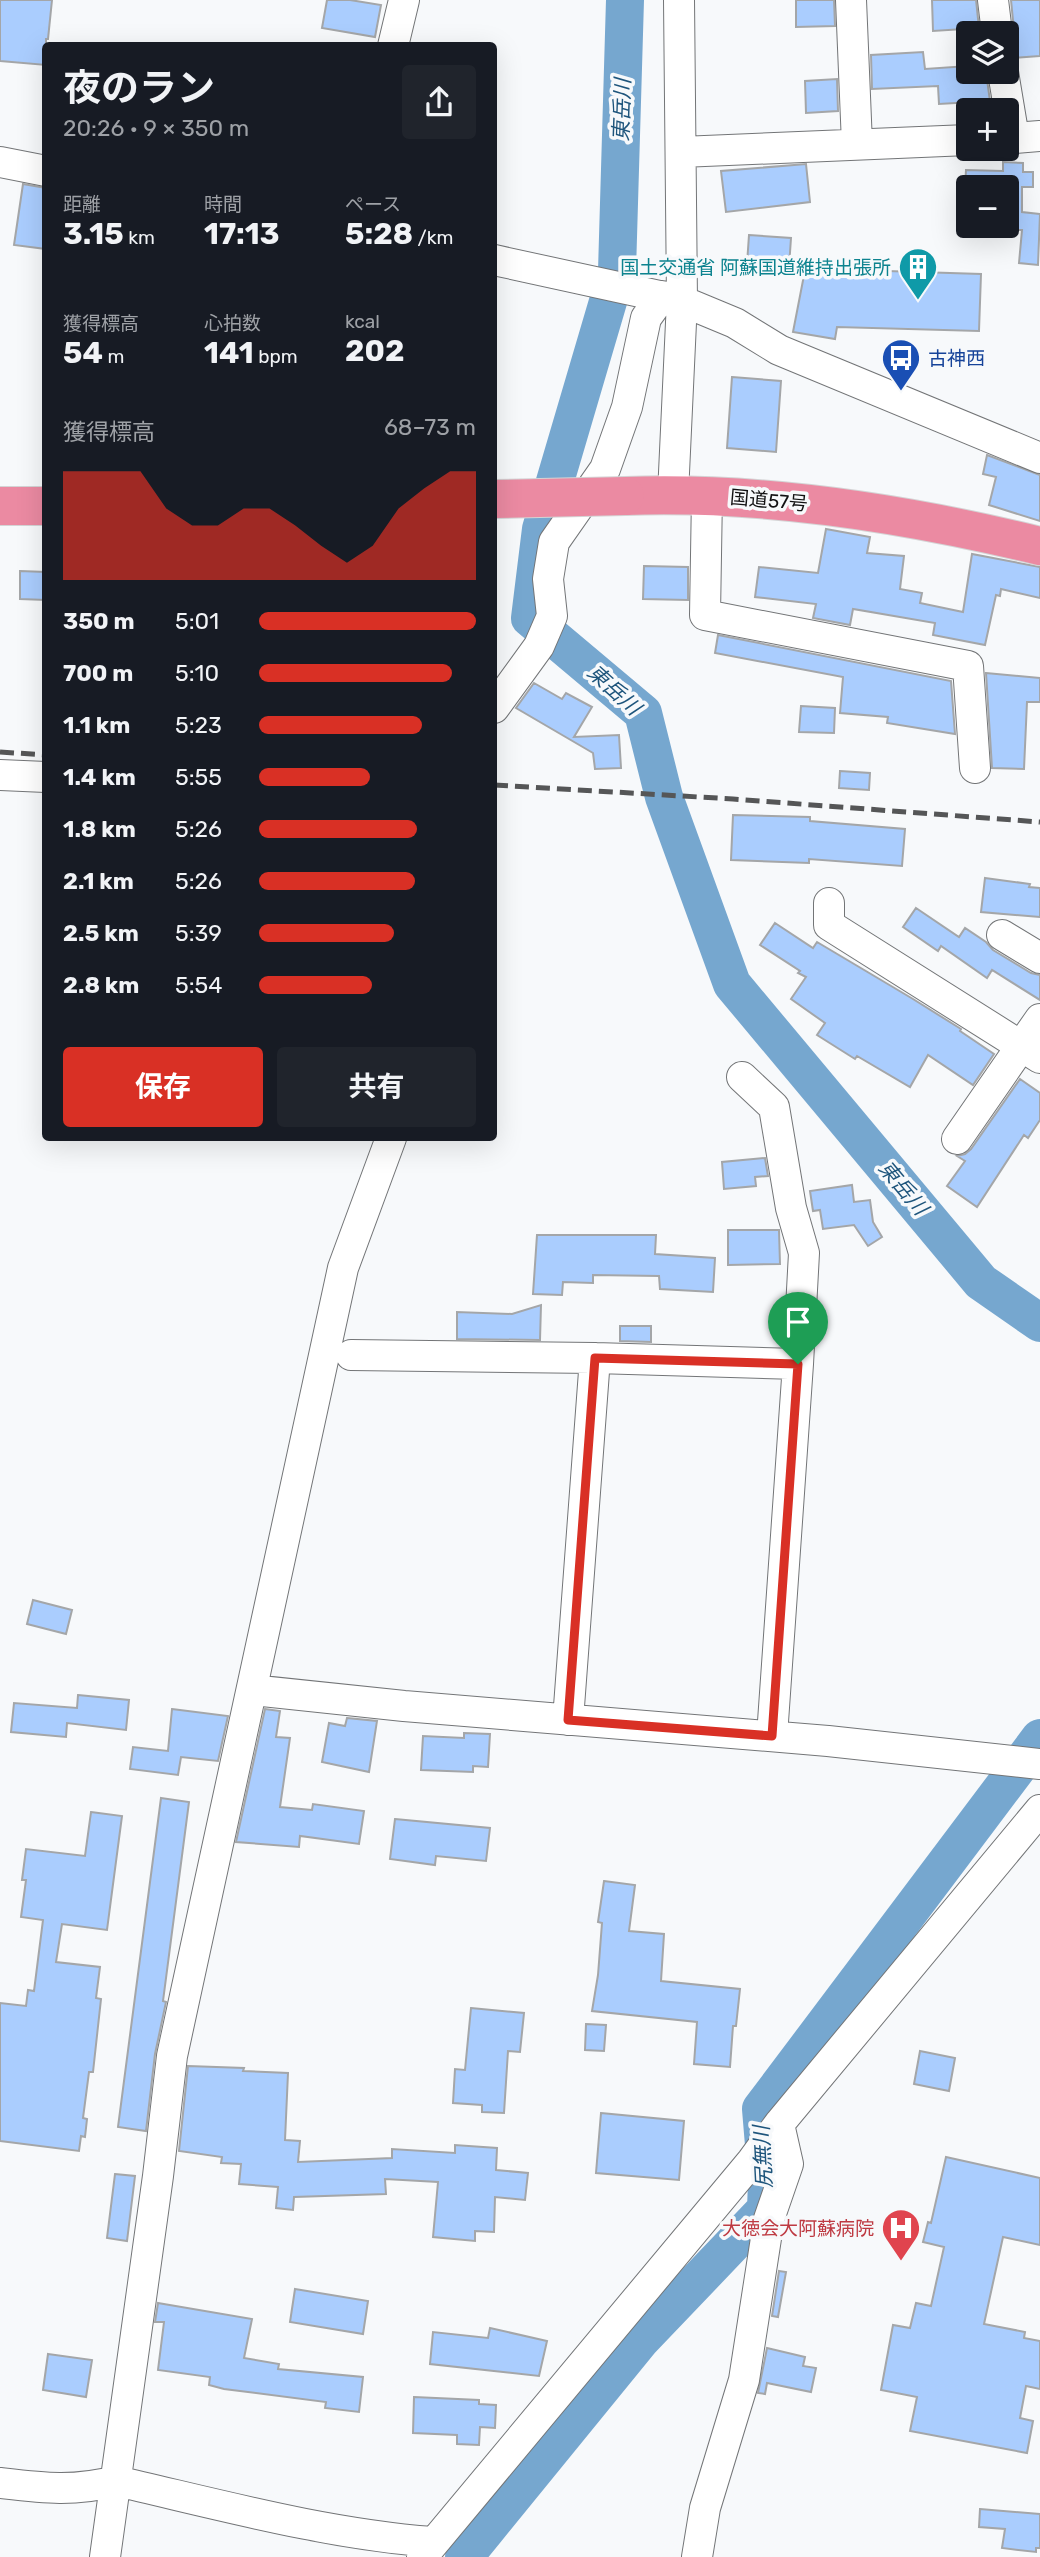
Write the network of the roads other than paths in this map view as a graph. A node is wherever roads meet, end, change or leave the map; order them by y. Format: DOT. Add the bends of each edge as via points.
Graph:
graph roads {
  1 [pos="404,0"];
  2 [pos="679,0"];
  3 [pos="851,0"];
  4 [pos="993,0"];
  5 [pos="996,21"];
  6 [pos="394,42"];
  7 [pos="1006,84"];
  8 [pos="1020,137"];
  9 [pos="956,141"];
  10 [pos="857,145"];
  11 [pos="681,152"];
  12 [pos="0,162"];
  13 [pos="42,170"];
  14 [pos="497,261"];
  15 [pos="663,297"];
  16 [pos="1040,458"];
  17 [pos="690,495"];
  18 [pos="497,499"];
  19 [pos="0,506"];
  20 [pos="42,506"];
  21 [pos="1040,546"];
  22 [pos="497,704"];
  23 [pos="975,768"];
  24 [pos="0,775"];
  25 [pos="42,777"];
  26 [pos="830,903"];
  27 [pos="1002,935"];
  28 [pos="1040,958"];
  29 [pos="1040,1019"];
  30 [pos="1031,1052"];
  31 [pos="742,1077"];
  32 [pos="957,1139"];
  33 [pos="390,1141"];
  34 [pos="351,1355"];
  35 [pos="595,1358"];
  36 [pos="798,1364"];
  37 [pos="252,1690"];
  38 [pos="568,1720"];
  39 [pos="772,1736"];
  40 [pos="1029,1762"];
  41 [pos="1040,1810"];
  42 [pos="776,2128"];
  43 [pos="116,2481"];
  44 [pos="0,2483"];
  45 [pos="428,2550"];
  46 [pos="106,2557"];
  47 [pos="697,2557"];
  1 -- 6 [label="street"];
  2 -- 11 [label="street"];
  3 -- 10 [label="street"];
  4 -- 5 [label="street"];
  7 -- 8 [label="street"];
  9 -- 10 [label="street"];
  10 -- 11 [label="street"];
  11 -- 15 [label="street"];
  12 -- 13 [label="street"];
  14 -- 15 [label="street"];
  15 -- 16 [label="street" via="735,323 779,350"];
  15 -- 17 [label="street"];
  15 -- 22 [label="street" via="646,318 626,407 605,469 554,542 548,579 552,616 539,646"];
  17 -- 18 [label="highway, 国道57号, bridge"];
  17 -- 21 [label="highway, 国道57号" via="838,507"];
  17 -- 23 [label="street" via="705,615 968,666"];
  19 -- 20 [label="highway"];
  24 -- 25 [label="street"];
  26 -- 30 [label="street" via="829,925"];
  27 -- 28 [label="street"];
  29 -- 30 [label="street"];
  30 -- 32 [label="street"];
  31 -- 36 [label="street" via="774,1107 791,1208 804,1253"];
  33 -- 37 [label="street" via="343,1268"];
  34 -- 35 [label="street"];
  35 -- 36 [label="street"];
  35 -- 38 [label="street"];
  36 -- 39 [label="street"];
  37 -- 38 [label="street"];
  37 -- 43 [label="street" via="172,2056"];
  38 -- 39 [label="street"];
  39 -- 40 [label="street"];
  41 -- 42 [label="street"];
  42 -- 45 [label="street"];
  42 -- 47 [label="street" via="788,2164 769,2220 744,2380 705,2508"];
  43 -- 44 [label="street" via="86,2489"];
  43 -- 45 [label="street"];
  43 -- 46 [label="street"];
}
